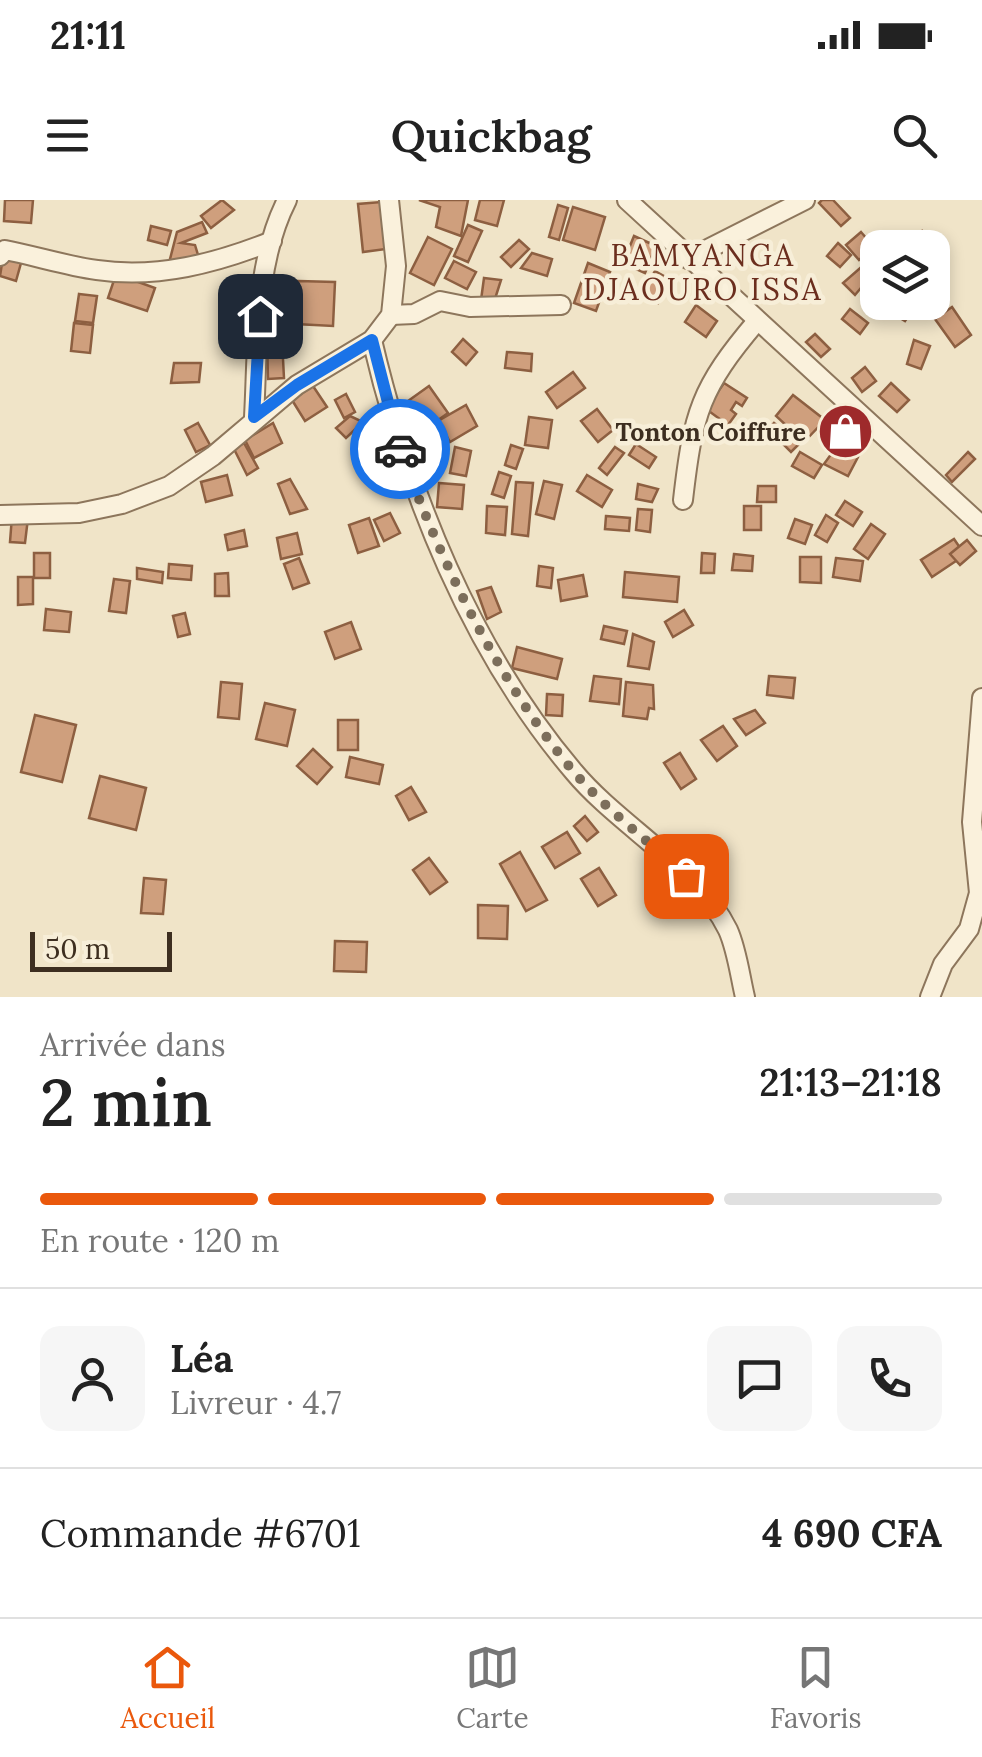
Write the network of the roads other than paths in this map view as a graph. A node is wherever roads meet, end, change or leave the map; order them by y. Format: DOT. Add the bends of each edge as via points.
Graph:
graph roads {
  1 [pos="287,200"];
  2 [pos="389,200"];
  3 [pos="805,200"];
  4 [pos="630,201"];
  5 [pos="272,241"];
  6 [pos="0,256"];
  7 [pos="688,258"];
  8 [pos="561,305"];
  9 [pos="391,315"];
  10 [pos="757,321"];
  11 [pos="372,340"];
  12 [pos="254,417"];
  13 [pos="683,500"];
  14 [pos="0,515"];
  15 [pos="982,526"];
  16 [pos="982,698"];
  17 [pos="745,997"];
  18 [pos="930,997"];
  1 -- 5 [label="street"];
  2 -- 9 [label="street" via="396,266"];
  3 -- 7 [label="street"];
  4 -- 7 [label="street"];
  5 -- 6 [label="street" via="230,258 164,271 98,270 6,250"];
  5 -- 12 [label="street" via="262,286"];
  7 -- 10 [label="street"];
  8 -- 9 [label="street" via="470,307 440,301 414,314"];
  9 -- 11 [label="street"];
  10 -- 13 [label="street" via="702,397"];
  10 -- 15 [label="street"];
  11 -- 12 [label="street"];
  11 -- 17 [label="street" via="413,483 475,624 574,772 686,876 728,930"];
  12 -- 14 [label="street" via="213,456 138,498 79,513"];
  16 -- 18 [label="street" via="972,822 979,894 970,929 943,964"];
}
